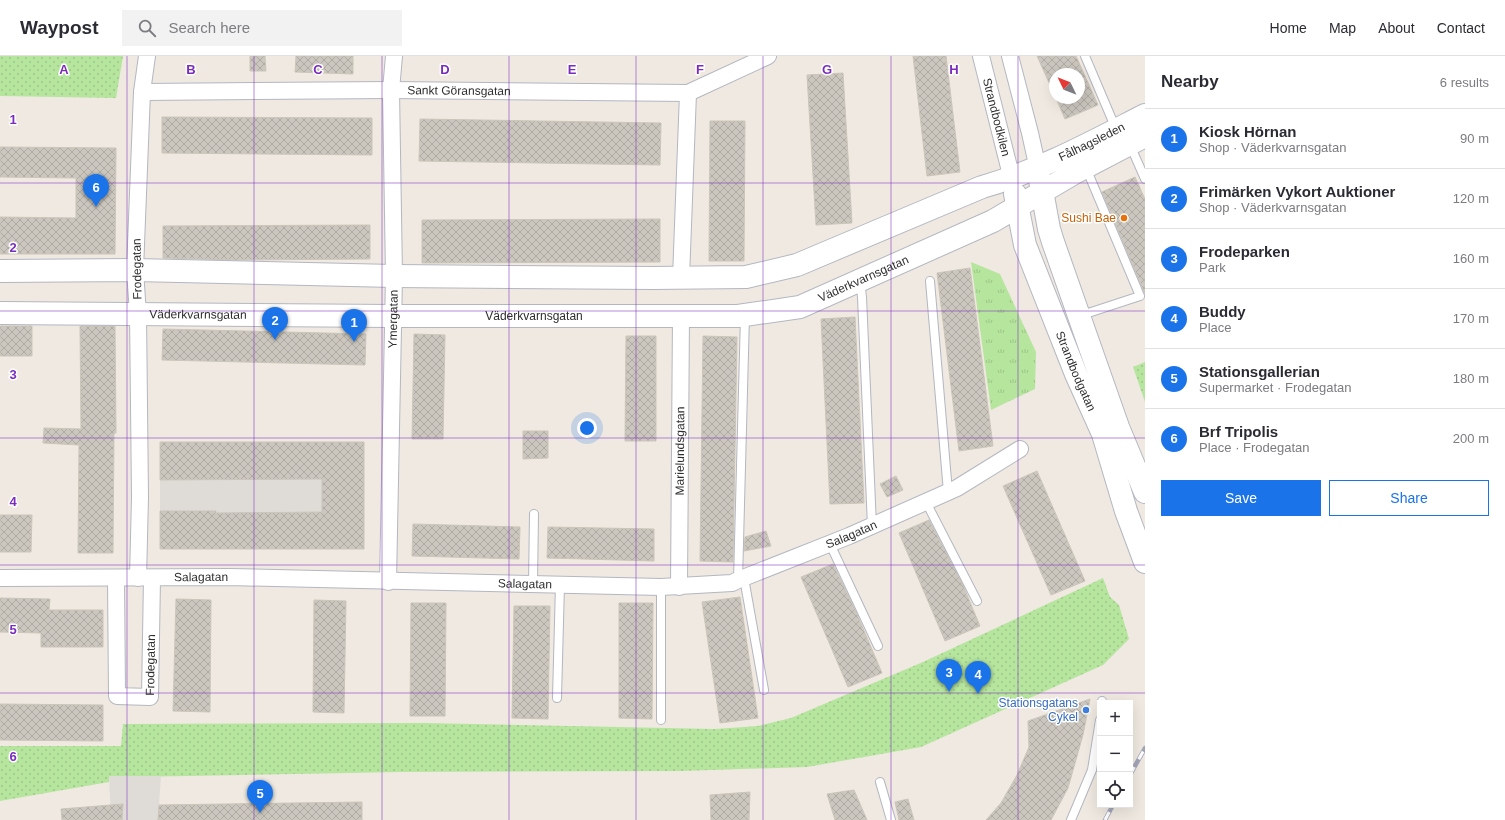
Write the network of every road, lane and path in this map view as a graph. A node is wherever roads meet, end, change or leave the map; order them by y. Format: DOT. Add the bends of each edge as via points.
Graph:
graph roads {
  1 [pos="147,56"];
  2 [pos="394,56"];
  3 [pos="768,56"];
  4 [pos="981,56"];
  5 [pos="1010,56"];
  6 [pos="1085,56"];
  7 [pos="391,90"];
  8 [pos="142,92"];
  9 [pos="688,93"];
  10 [pos="1145,115"];
  11 [pos="1130,136"];
  12 [pos="1086,167"];
  13 [pos="1038,169"];
  14 [pos="1012,179"];
  15 [pos="1145,179"];
  16 [pos="1042,193"];
  17 [pos="1017,207"];
  18 [pos="0,270"];
  19 [pos="135,270"];
  20 [pos="394,276"];
  21 [pos="681,278"];
  22 [pos="860,280"];
  23 [pos="930,281"];
  24 [pos="0,313"];
  25 [pos="138,314"];
  26 [pos="681,315"];
  27 [pos="746,315"];
  28 [pos="393,316"];
  29 [pos="1078,316"];
  30 [pos="1020,449"];
  31 [pos="948,492"];
  32 [pos="1145,492"];
  33 [pos="926,502"];
  34 [pos="534,514"];
  35 [pos="872,526"];
  36 [pos="830,544"];
  37 [pos="1145,562"];
  38 [pos="0,578"];
  39 [pos="116,578"];
  40 [pos="145,578"];
  41 [pos="741,579"];
  42 [pos="388,582"];
  43 [pos="533,584"];
  44 [pos="560,584"];
  45 [pos="678,586"];
  46 [pos="661,587"];
  47 [pos="977,601"];
  48 [pos="878,646"];
  49 [pos="764,690"];
  50 [pos="557,698"];
  51 [pos="661,720"];
  52 [pos="1097,736"];
  53 [pos="880,782"];
  54 [pos="891,820"];
  55 [pos="1071,820"];
  1 -- 8 [label="street, Frodegatan"];
  2 -- 7 [label="street, Ymergatan"];
  3 -- 9 [label="street, Sankt Göransgatan"];
  4 -- 14 [label="street, Strandbodkilen"];
  5 -- 13 [label="street"];
  6 -- 11 [label="lane"];
  7 -- 8 [label="street, Sankt Göransgatan"];
  7 -- 9 [label="street, Sankt Göransgatan"];
  7 -- 20 [label="street, Ymergatan"];
  8 -- 19 [label="street, Frodegatan"];
  9 -- 21 [label="street"];
  10 -- 11 [label="main road, Fålhagsleden"];
  11 -- 12 [label="main road, Fålhagsleden"];
  11 -- 13 [label="main road, Fålhagsleden"];
  11 -- 15 [label="lane"];
  12 -- 16 [label="main road, Fålhagsleden"];
  12 -- 29 [label="lane" via="1140,296"];
  13 -- 14 [label="main road"];
  13 -- 16 [label="main road, Strandbodgatan"];
  14 -- 17 [label="main road, Strandbodgatan"];
  14 -- 21 [label="main road" via="982,188 797,266 746,277"];
  16 -- 17 [label="main road, Väderkvarnsgatan"];
  16 -- 29 [label="main road, Strandbodgatan" via="1048,229"];
  17 -- 22 [label="main road, Väderkvarnsgatan" via="993,222"];
  17 -- 37 [label="main road, Strandbodgatan" via="1025,245 1076,374 1103,434 1126,511"];
  18 -- 19 [label="main road"];
  19 -- 20 [label="main road"];
  19 -- 25 [label="street, Frodegatan"];
  20 -- 21 [label="main road"];
  20 -- 28 [label="street, Ymergatan"];
  22 -- 27 [label="main road, Väderkvarnsgatan" via="800,307"];
  22 -- 35 [label="lane"];
  23 -- 31 [label="lane"];
  24 -- 25 [label="main road, Väderkvarnsgatan"];
  25 -- 28 [label="main road, Väderkvarnsgatan"];
  25 -- 40 [label="street, Frodegatan" via="140,497"];
  26 -- 27 [label="main road, Väderkvarnsgatan"];
  26 -- 28 [label="main road, Väderkvarnsgatan"];
  26 -- 45 [label="street, Marielundsgatan"];
  27 -- 41 [label="lane"];
  28 -- 42 [label="street, Ymergatan"];
  29 -- 32 [label="main road, Strandbodgatan" via="1118,428"];
  30 -- 31 [label="street, Salagatan"];
  31 -- 33 [label="street, Salagatan"];
  33 -- 35 [label="street, Salagatan"];
  33 -- 47 [label="lane"];
  34 -- 43 [label="lane"];
  35 -- 36 [label="street, Salagatan"];
  36 -- 41 [label="street, Salagatan"];
  36 -- 48 [label="lane"];
  38 -- 39 [label="street, Salagatan"];
  39 -- 40 [label="street, Salagatan"];
  39 -- 40 [label="street, Frodegatan" via="117,696 150,697"];
  40 -- 42 [label="street, Salagatan" via="229,577"];
  41 -- 45 [label="street, Salagatan" via="732,583"];
  41 -- 49 [label="lane"];
  42 -- 43 [label="street, Salagatan"];
  43 -- 44 [label="street, Salagatan"];
  44 -- 46 [label="street, Salagatan"];
  44 -- 50 [label="lane"];
  45 -- 46 [label="street, Salagatan"];
  46 -- 51 [label="lane"];
  52 -- 55 [label="lane" via="1092,770"];
  53 -- 54 [label="lane"];
}
